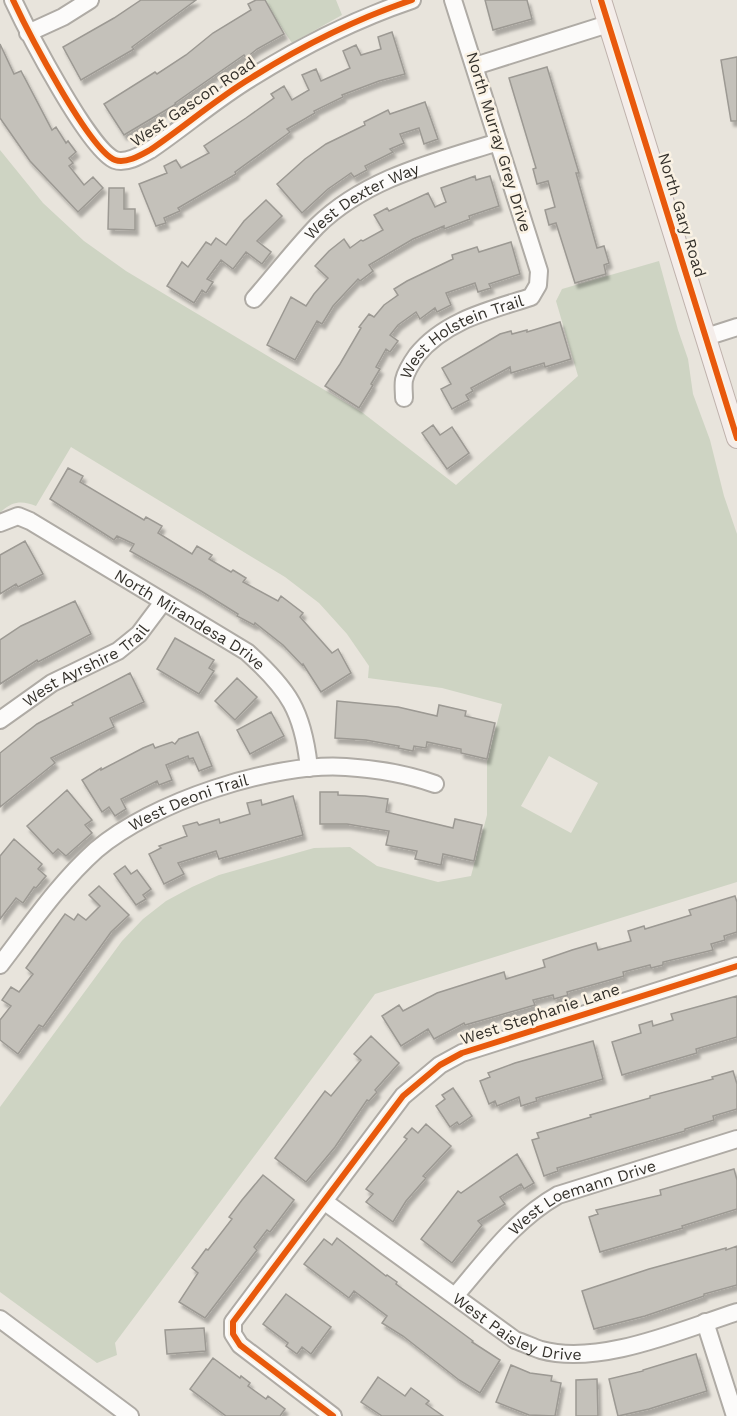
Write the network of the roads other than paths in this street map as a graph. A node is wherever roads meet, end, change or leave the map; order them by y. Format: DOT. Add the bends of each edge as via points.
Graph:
graph roads {
  1 [pos="13,0"];
  2 [pos="90,0"];
  3 [pos="412,0"];
  4 [pos="453,0"];
  5 [pos="601,0"];
  6 [pos="608,24"];
  7 [pos="28,33"];
  8 [pos="475,66"];
  9 [pos="498,142"];
  10 [pos="538,285"];
  11 [pos="254,299"];
  12 [pos="737,327"];
  13 [pos="706,338"];
  14 [pos="404,398"];
  15 [pos="737,438"];
  16 [pos="0,523"];
  17 [pos="164,602"];
  18 [pos="0,720"];
  19 [pos="309,768"];
  20 [pos="435,784"];
  21 [pos="0,965"];
  22 [pos="737,966"];
  23 [pos="737,1138"];
  24 [pos="325,1202"];
  25 [pos="455,1296"];
  26 [pos="737,1312"];
  27 [pos="0,1319"];
  28 [pos="705,1322"];
  29 [pos="314,1410"];
  30 [pos="130,1416"];
  31 [pos="333,1416"];
  32 [pos="735,1416"];
  1 -- 7 [label="street"];
  2 -- 7 [label="street"];
  3 -- 7 [label="street, West Gascon Road" via="351,22 297,51 250,78 150,150 118,161 105,154 86,131"];
  4 -- 8 [label="street, North Murray Grey Drive"];
  5 -- 6 [label="main road, North Gary Road"];
  6 -- 8 [label="street"];
  6 -- 13 [label="main road, North Gary Road"];
  8 -- 9 [label="street, North Murray Grey Drive"];
  9 -- 10 [label="street, North Murray Grey Drive" via="539,271"];
  9 -- 11 [label="street, West Dexter Way" via="388,179 351,199 318,226"];
  10 -- 14 [label="street, West Holstein Trail" via="531,297 470,317 423,348 404,378"];
  12 -- 13 [label="street"];
  13 -- 15 [label="main road, North Gary Road"];
  16 -- 17 [label="street, North Mirandesa Drive" via="18,516 30,521"];
  17 -- 18 [label="street, West Ayrshire Trail" via="139,634 118,651 52,683"];
  17 -- 19 [label="street, North Mirandesa Drive" via="247,652 276,680 300,718"];
  19 -- 20 [label="street, West Deoni Trail" via="384,771"];
  19 -- 21 [label="street, West Deoni Trail" via="259,777 182,800 136,823 97,849 66,880"];
  22 -- 24 [label="street, West Stephanie Lane" via="462,1053 440,1065 403,1096"];
  23 -- 25 [label="street, West Loemann Drive" via="543,1203 513,1228"];
  24 -- 25 [label="street, West Paisley Drive"];
  24 -- 29 [label="street, West Stephanie Lane" via="233,1322 233,1334 240,1345"];
  25 -- 28 [label="street, West Paisley Drive" via="515,1340 542,1350 596,1353"];
  26 -- 28 [label="street, West Paisley Drive"];
  27 -- 30 [label="street"];
  28 -- 32 [label="street"];
  29 -- 31 [label="street"];
}
